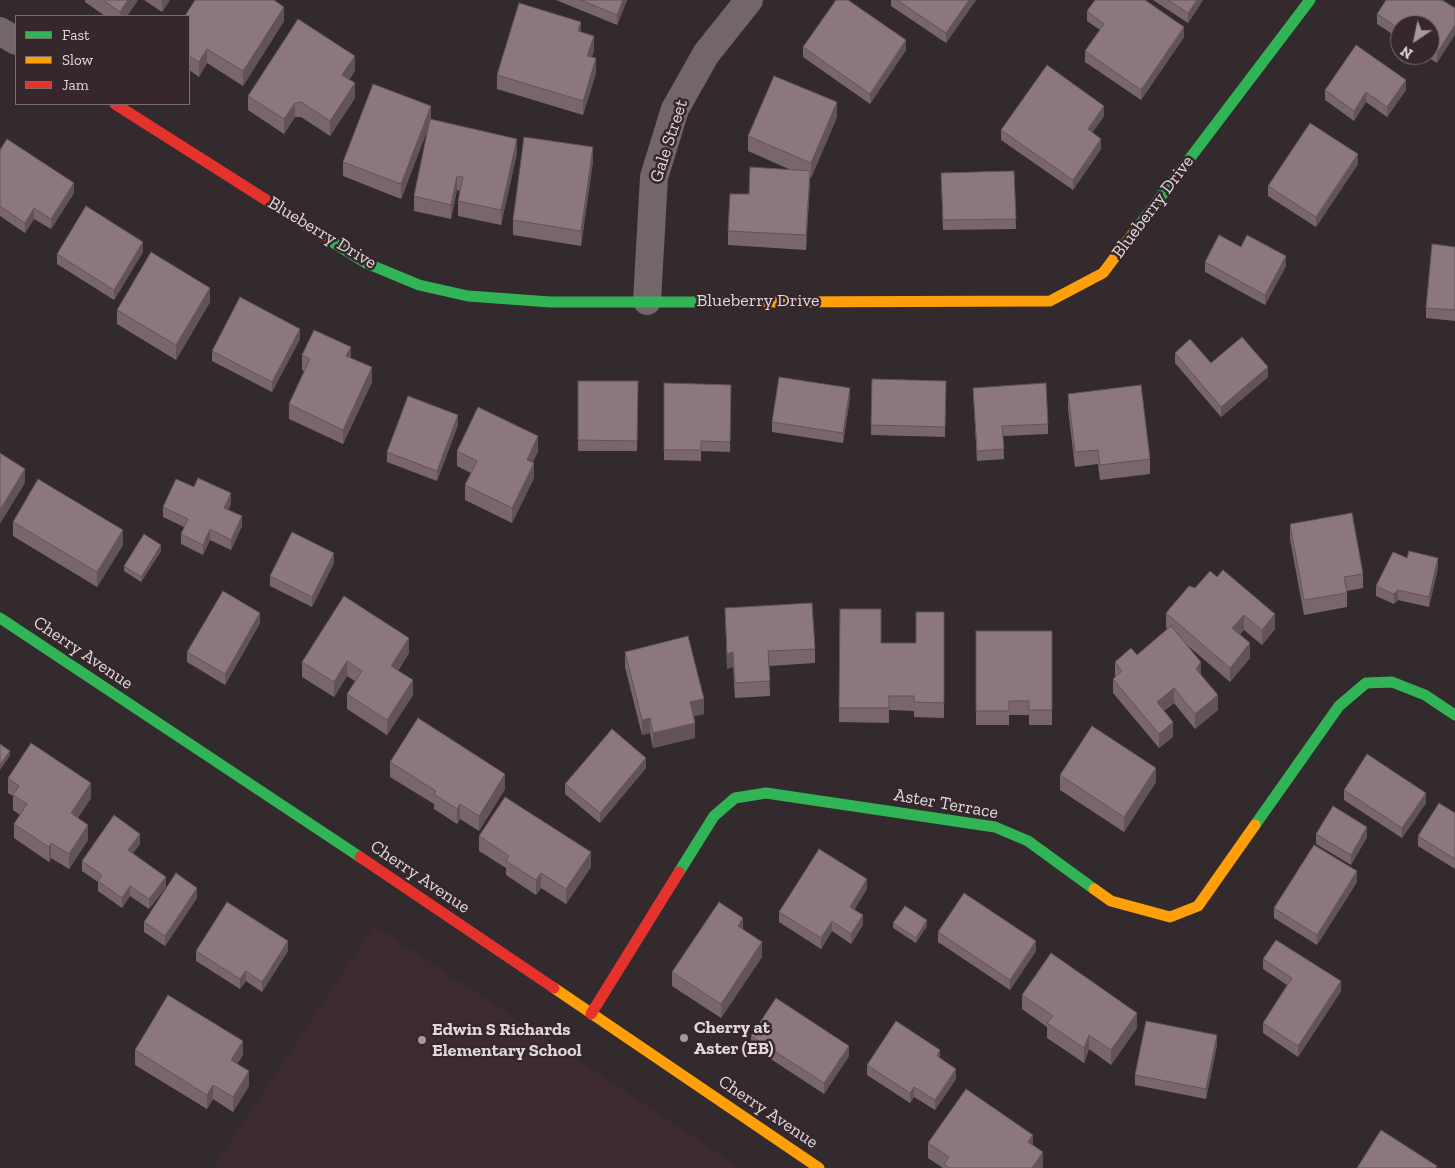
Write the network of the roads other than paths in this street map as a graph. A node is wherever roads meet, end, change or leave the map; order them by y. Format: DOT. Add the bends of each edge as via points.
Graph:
graph roads {
  1 [pos="749,0"];
  2 [pos="1310,0"];
  3 [pos="0,31"];
  4 [pos="15,40"];
  5 [pos="117,105"];
  6 [pos="647,301"];
  7 [pos="0,618"];
  8 [pos="1455,714"];
  9 [pos="591,1014"];
  10 [pos="819,1168"];
  1 -- 6 [label="street, Gale Street" via="706,54 675,109 654,177"];
  2 -- 6 [label="street, Blueberry Drive" via="1103,272 1050,301"];
  3 -- 4 [label="street"];
  5 -- 6 [label="street, Blueberry Drive" via="366,263 420,285 468,296 550,302"];
  7 -- 9 [label="street, Cherry Avenue"];
  8 -- 9 [label="street, Aster Terrace" via="1425,695 1392,682 1366,683 1339,706 1198,906 1170,917 1111,901 1028,841 995,827 766,793 735,798 714,816"];
  9 -- 10 [label="street, Cherry Avenue"];
}
